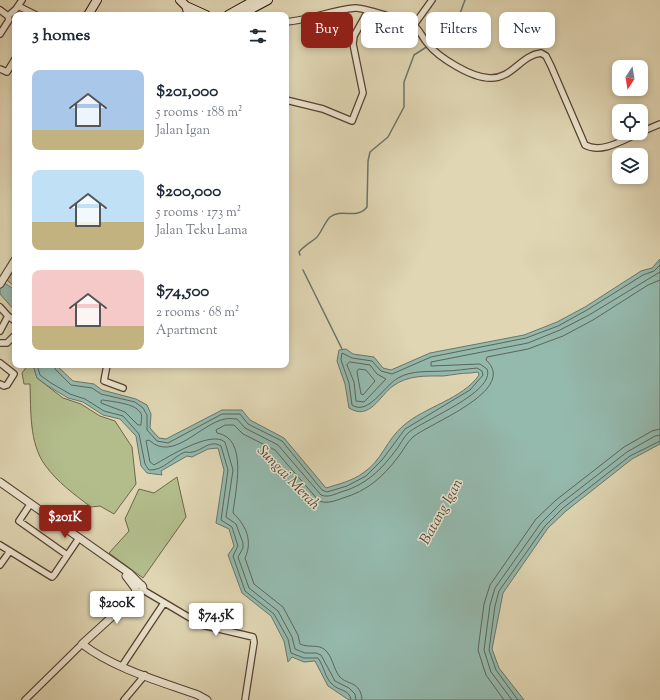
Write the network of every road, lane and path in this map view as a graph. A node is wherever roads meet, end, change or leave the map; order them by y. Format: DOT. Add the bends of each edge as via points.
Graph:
graph roads {
  1 [pos="22,0"];
  2 [pos="97,0"];
  3 [pos="180,0"];
  4 [pos="255,0"];
  5 [pos="268,0"];
  6 [pos="432,0"];
  7 [pos="18,6"];
  8 [pos="186,6"];
  9 [pos="0,10"];
  10 [pos="368,11"];
  11 [pos="30,12"];
  12 [pos="90,12"];
  13 [pos="188,12"];
  14 [pos="199,12"];
  15 [pos="233,12"];
  16 [pos="246,12"];
  17 [pos="371,12"];
  18 [pos="8,16"];
  19 [pos="418,19"];
  20 [pos="289,22"];
  21 [pos="418,31"];
  22 [pos="0,34"];
  23 [pos="12,63"];
  24 [pos="0,69"];
  25 [pos="289,101"];
  26 [pos="660,124"];
  27 [pos="648,129"];
  28 [pos="621,140"];
  29 [pos="12,265"];
  30 [pos="0,284"];
  31 [pos="0,307"];
  32 [pos="8,316"];
  33 [pos="12,319"];
  34 [pos="0,331"];
  35 [pos="12,337"];
  36 [pos="0,344"];
  37 [pos="0,363"];
  38 [pos="107,368"];
  39 [pos="0,384"];
  40 [pos="124,388"];
  41 [pos="0,482"];
  42 [pos="0,487"];
  43 [pos="29,506"];
  44 [pos="77,541"];
  45 [pos="0,545"];
  46 [pos="10,551"];
  47 [pos="67,555"];
  48 [pos="0,565"];
  49 [pos="139,589"];
  50 [pos="164,603"];
  51 [pos="82,644"];
  52 [pos="122,666"];
  53 [pos="145,676"];
  54 [pos="197,697"];
  55 [pos="25,700"];
  56 [pos="124,700"];
  57 [pos="207,700"];
  58 [pos="245,700"];
  1 -- 7 [label="street"];
  2 -- 12 [label="main road"];
  3 -- 8 [label="main road"];
  4 -- 15 [label="main road"];
  5 -- 16 [label="main road"];
  6 -- 19 [label="street"];
  7 -- 11 [label="street"];
  7 -- 18 [label="street"];
  8 -- 13 [label="main road"];
  8 -- 14 [label="main road"];
  9 -- 18 [label="street"];
  10 -- 17 [label="street"];
  10 -- 20 [label="street" via="353,8"];
  10 -- 25 [label="street" via="354,36 353,44 363,93 352,121 323,109"];
  18 -- 22 [label="street"];
  21 -- 28 [label="street" via="432,49 475,76 500,78 536,53 541,53 546,56 585,145 592,149 600,148"];
  23 -- 24 [label="street" via="7,72"];
  26 -- 27 [label="street"];
  29 -- 30 [label="street"];
  31 -- 32 [label="street"];
  32 -- 33 [label="street"];
  32 -- 34 [label="street"];
  35 -- 36 [label="street" via="7,343"];
  37 -- 39 [label="street" via="14,374 7,385"];
  38 -- 40 [label="street" via="104,381"];
  41 -- 49 [label="street" via="129,573"];
  42 -- 43 [label="street"];
  43 -- 44 [label="street"];
  43 -- 47 [label="street" via="19,521"];
  44 -- 47 [label="street"];
  44 -- 49 [label="street" via="126,576"];
  45 -- 46 [label="street"];
  46 -- 47 [label="street" via="52,577"];
  46 -- 48 [label="street"];
  49 -- 50 [label="street"];
  49 -- 51 [label="street"];
  50 -- 52 [label="street"];
  50 -- 58 [label="street" via="202,625 253,637"];
  51 -- 52 [label="street"];
  51 -- 55 [label="street"];
  52 -- 53 [label="street"];
  53 -- 54 [label="street"];
  53 -- 56 [label="street"];
  54 -- 57 [label="street"];
}
